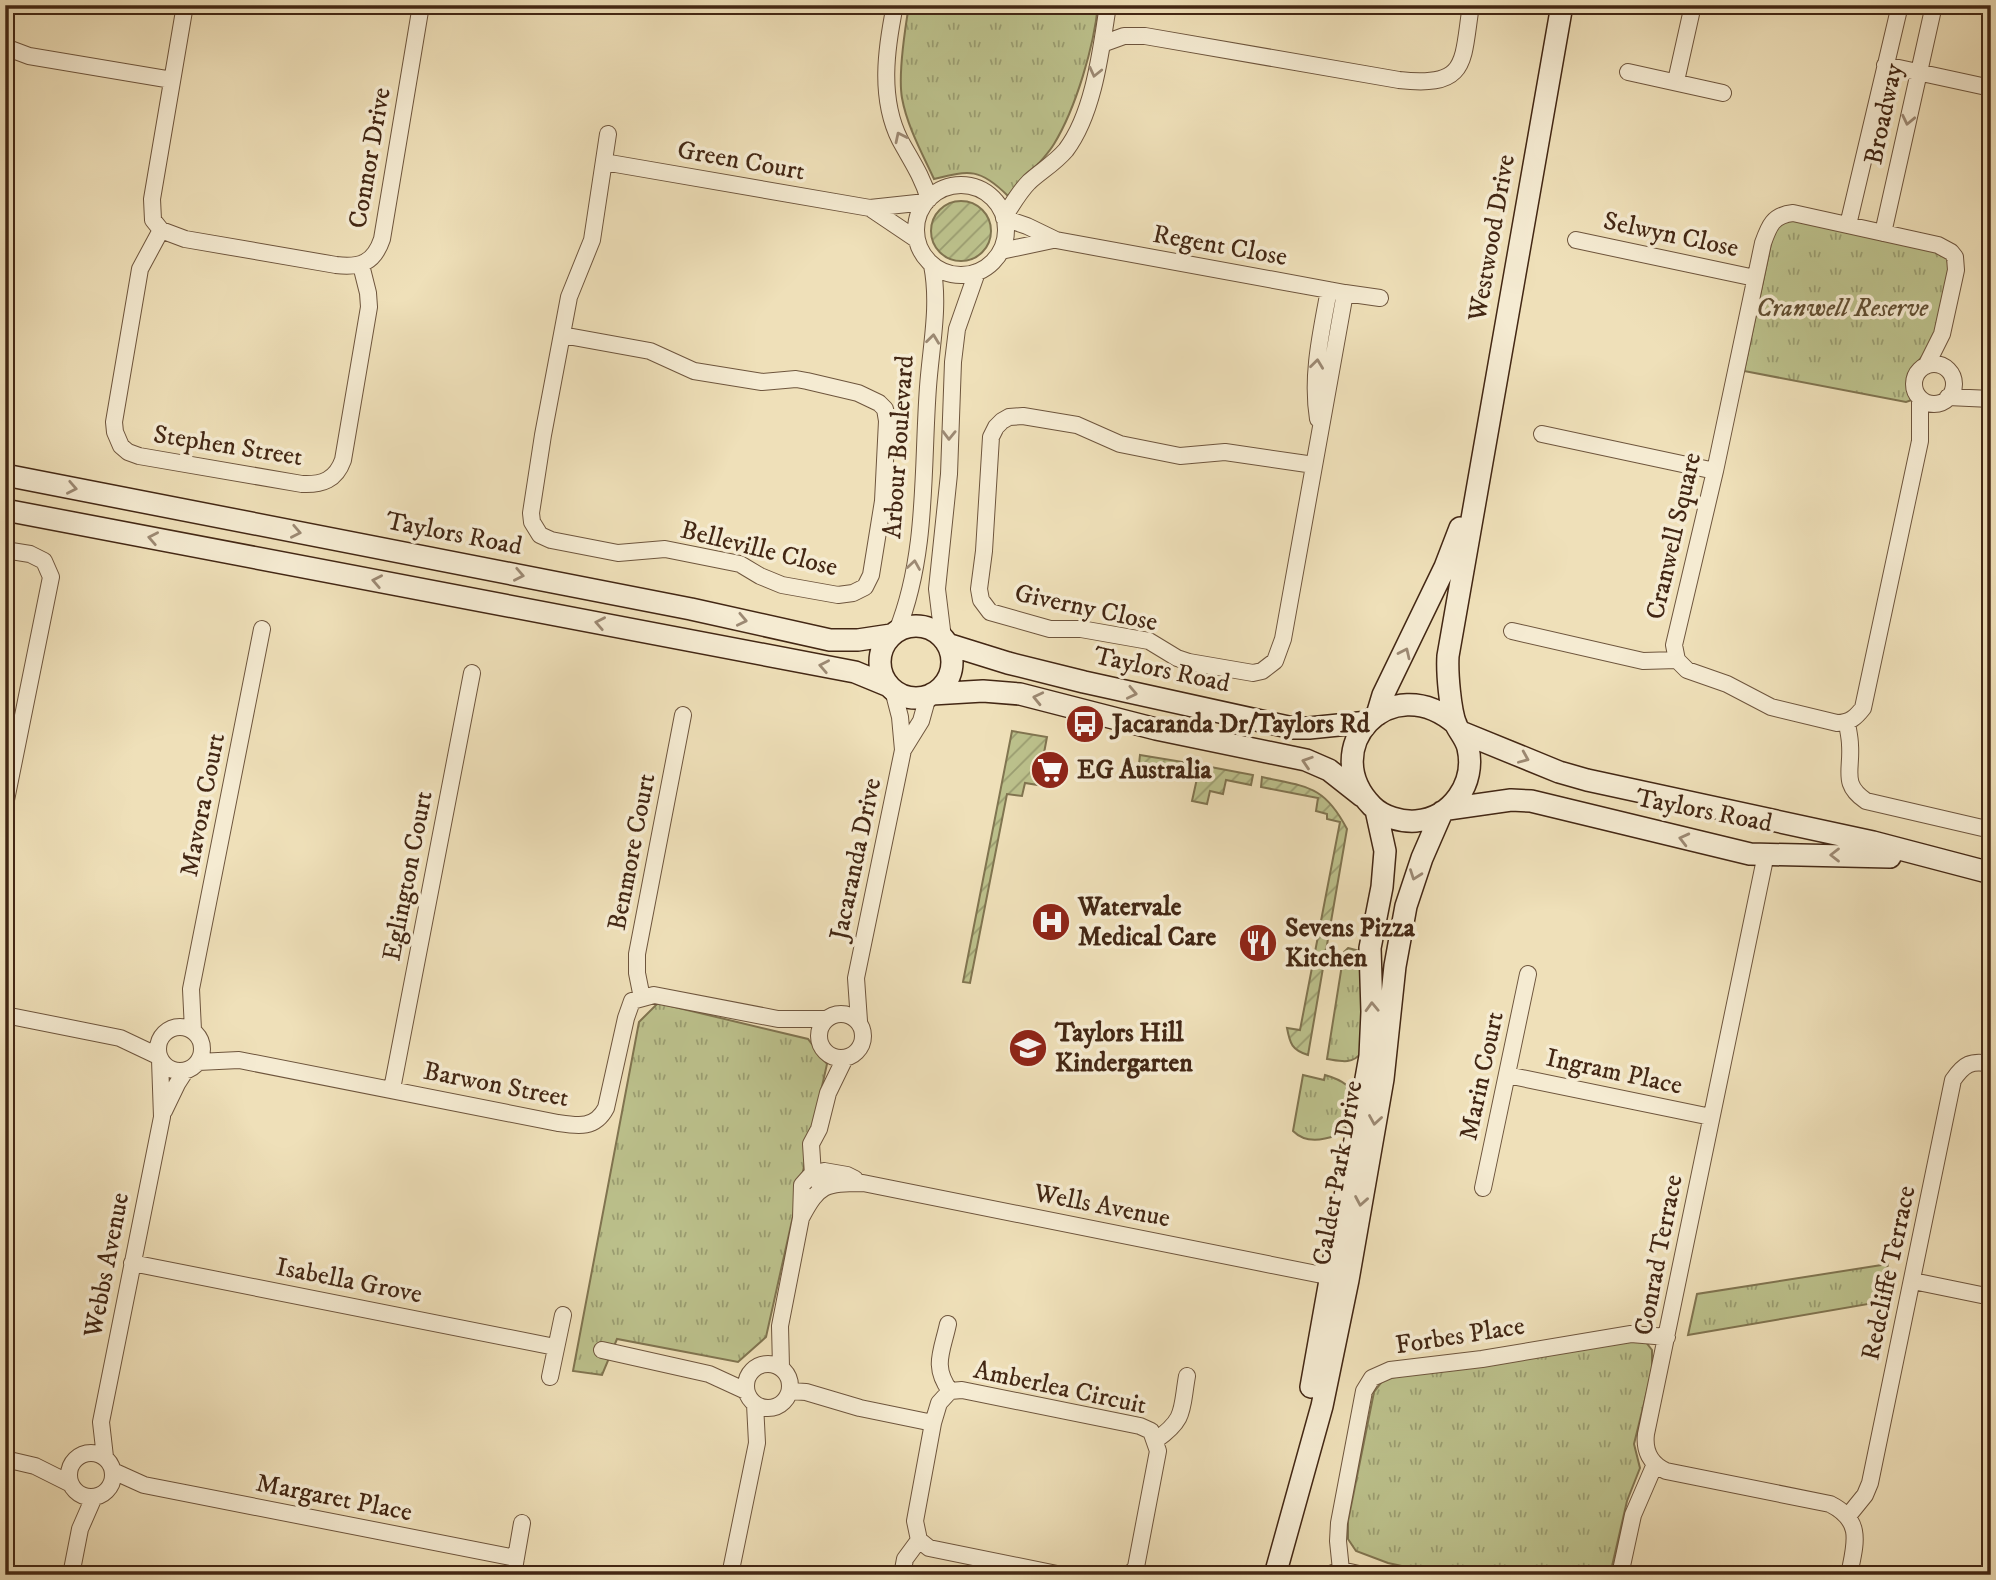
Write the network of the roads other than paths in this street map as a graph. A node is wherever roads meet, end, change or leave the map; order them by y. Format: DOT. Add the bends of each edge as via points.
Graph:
graph roads {
  1 [pos="185,5"];
  2 [pos="421,5"];
  3 [pos="1471,5"];
  4 [pos="1562,5"];
  5 [pos="1693,5"];
  6 [pos="1900,5"];
  7 [pos="1934,5"];
  8 [pos="893,6"];
  9 [pos="1107,9"];
  10 [pos="1145,36"];
  11 [pos="1102,44"];
  12 [pos="5,47"];
  13 [pos="29,56"];
  14 [pos="5,57"];
  15 [pos="1885,65"];
  16 [pos="1628,72"];
  17 [pos="1918,72"];
  18 [pos="172,80"];
  19 [pos="1676,81"];
  20 [pos="1991,88"];
  21 [pos="1723,93"];
  22 [pos="608,134"];
  23 [pos="604,162"];
  24 [pos="927,200"];
  25 [pos="870,208"];
  26 [pos="1004,217"];
  27 [pos="1848,225"];
  28 [pos="161,230"];
  29 [pos="1883,233"];
  30 [pos="916,239"];
  31 [pos="1052,240"];
  32 [pos="1576,240"];
  33 [pos="1001,251"];
  34 [pos="362,265"];
  35 [pos="932,265"];
  36 [pos="976,272"];
  37 [pos="1755,278"];
  38 [pos="1337,292"];
  39 [pos="1380,298"];
  40 [pos="1942,334"];
  41 [pos="562,335"];
  42 [pos="1926,366"];
  43 [pos="1948,373"];
  44 [pos="1987,398"];
  45 [pos="1920,399"];
  46 [pos="1944,400"];
  47 [pos="1542,434"];
  48 [pos="1920,441"];
  49 [pos="1314,465"];
  50 [pos="1715,471"];
  51 [pos="5,475"];
  52 [pos="335,476"];
  53 [pos="1478,481"];
  54 [pos="5,510"];
  55 [pos="5,550"];
  56 [pos="262,629"];
  57 [pos="1512,631"];
  58 [pos="894,633"];
  59 [pos="945,641"];
  60 [pos="1677,660"];
  61 [pos="472,673"];
  62 [pos="891,688"];
  63 [pos="930,695"];
  64 [pos="683,715"];
  65 [pos="1372,718"];
  66 [pos="1847,723"];
  67 [pos="1459,728"];
  68 [pos="903,750"];
  69 [pos="1370,804"];
  70 [pos="5,805"];
  71 [pos="1445,811"];
  72 [pos="1773,820"];
  73 [pos="1991,830"];
  74 [pos="1766,854"];
  75 [pos="1952,863"];
  76 [pos="1991,873"];
  77 [pos="1528,974"];
  78 [pos="856,978"];
  79 [pos="191,989"];
  80 [pos="642,998"];
  81 [pos="5,1015"];
  82 [pos="831,1016"];
  83 [pos="778,1018"];
  84 [pos="859,1021"];
  85 [pos="168,1031"];
  86 [pos="197,1036"];
  87 [pos="819,1036"];
  88 [pos="120,1038"];
  89 [pos="825,1052"];
  90 [pos="159,1058"];
  91 [pos="845,1058"];
  92 [pos="239,1060"];
  93 [pos="1991,1064"];
  94 [pos="192,1066"];
  95 [pos="1507,1075"];
  96 [pos="1375,1077"];
  97 [pos="392,1089"];
  98 [pos="828,1093"];
  99 [pos="162,1116"];
  100 [pos="1711,1117"];
  101 [pos="820,1178"];
  102 [pos="1483,1188"];
  103 [pos="132,1263"];
  104 [pos="1340,1278"];
  105 [pos="1913,1281"];
  106 [pos="1991,1297"];
  107 [pos="563,1315"];
  108 [pos="948,1324"];
  109 [pos="780,1326"];
  110 [pos="1667,1337"];
  111 [pos="555,1347"];
  112 [pos="602,1350"];
  113 [pos="781,1367"];
  114 [pos="756,1368"];
  115 [pos="709,1374"];
  116 [pos="1186,1376"];
  117 [pos="550,1377"];
  118 [pos="790,1391"];
  119 [pos="950,1391"];
  120 [pos="750,1397"];
  121 [pos="774,1407"];
  122 [pos="101,1422"];
  123 [pos="933,1423"];
  124 [pos="1156,1440"];
  125 [pos="757,1444"];
  126 [pos="78,1458"];
  127 [pos="5,1459"];
  128 [pos="109,1464"];
  129 [pos="1655,1464"];
  130 [pos="35,1466"];
  131 [pos="144,1485"];
  132 [pos="73,1488"];
  133 [pos="108,1488"];
  134 [pos="94,1497"];
  135 [pos="1849,1516"];
  136 [pos="522,1523"];
  137 [pos="80,1530"];
  138 [pos="919,1540"];
  139 [pos="516,1558"];
  140 [pos="1335,1573"];
  141 [pos="71,1575"];
  142 [pos="513,1575"];
  143 [pos="730,1575"];
  144 [pos="902,1575"];
  145 [pos="1062,1575"];
  146 [pos="1130,1575"];
  147 [pos="1275,1575"];
  148 [pos="1363,1575"];
  149 [pos="1620,1575"];
  150 [pos="1849,1575"];
  1 -- 18 [label="street"];
  2 -- 34 [label="street, Connor Drive" via="382,239 373,257"];
  3 -- 10 [label="street" via="1457,70 1449,77 1427,82"];
  4 -- 53 [label="main road, Westwood Drive"];
  5 -- 19 [label="street"];
  6 -- 15 [label="street, Broadway"];
  7 -- 17 [label="street, Broadway"];
  24 -- 8 [label="street, one-way" via="921,174 900,140 889,104 886,66"];
  9 -- 10 [label="street" via="1127,29"];
  9 -- 11 [label="street"];
  10 -- 11 [label="street" via="1124,36"];
  11 -- 26 [label="street, one-way" via="1078,132 1055,162 1027,184"];
  12 -- 13 [label="street"];
  13 -- 14 [label="street"];
  13 -- 18 [label="street"];
  15 -- 17 [label="street"];
  15 -- 27 [label="street, Broadway"];
  16 -- 19 [label="street"];
  17 -- 20 [label="street"];
  17 -- 29 [label="street, Broadway, one-way"];
  18 -- 28 [label="street" via="152,199 153,220"];
  19 -- 21 [label="street"];
  22 -- 23 [label="street, Belleville Close"];
  23 -- 25 [label="street, Green Court"];
  23 -- 41 [label="street, Belleville Close" via="592,240 573,283"];
  24 -- 25 [label="street, Green Court"];
  24 -- 26 [label="street" via="952,186 965,186 990,196"];
  24 -- 30 [label="street" via="919,213"];
  25 -- 30 [label="street, Green Court"];
  26 -- 31 [label="street, Regent Close"];
  26 -- 33 [label="street"];
  27 -- 29 [label="street, Cranwell Square"];
  27 -- 37 [label="street, Cranwell Square" via="1793,213 1774,219"];
  28 -- 34 [label="street" via="185,239 336,265"];
  28 -- 52 [label="street, Stephen Street" via="139,269 116,408 117,440 139,456 302,484 320,484"];
  29 -- 40 [label="street, Cranwell Square" via="1938,245 1955,257"];
  30 -- 35 [label="street"];
  31 -- 33 [label="street, Regent Close"];
  31 -- 38 [label="street, Regent Close"];
  32 -- 37 [label="street, Selwyn Close"];
  33 -- 36 [label="street"];
  34 -- 52 [label="street, Connor Drive" via="369,307 343,460"];
  35 -- 36 [label="street" via="953,275"];
  58 -- 35 [label="street, Arbour Boulevard, one-way" via="909,598 922,511 937,309"];
  36 -- 59 [label="street, Arbour Boulevard, one-way" via="957,329 953,362 949,474 937,589"];
  37 -- 50 [label="street, Cranwell Square"];
  38 -- 39 [label="street, Regent Close"];
  38 -- 49 [label="street, Giverny Close" via="1316,368 1320,432"];
  40 -- 42 [label="street, Cranwell Square"];
  40 -- 43 [label="street, Cranwell Square"];
  41 -- 41 [label="street, Belleville Close" via="531,513 540,536 618,553 665,549 730,562 782,585 838,596 865,587 883,501 887,421 879,402 807,380 762,382 694,371 650,351"];
  42 -- 43 [label="street" via="1936,365"];
  42 -- 45 [label="street" via="1914,381"];
  43 -- 44 [label="street"];
  43 -- 46 [label="street" via="1953,388"];
  44 -- 46 [label="street"];
  45 -- 46 [label="street"];
  45 -- 48 [label="street"];
  46 -- 48 [label="street"];
  47 -- 50 [label="street"];
  48 -- 66 [label="street" via="1863,708"];
  49 -- 49 [label="street, Giverny Close" via="1283,639 1275,661 1262,671 1239,672 1189,662 1149,641 1023,623 990,612 981,600 990,445 996,427 1009,417 1077,425 1120,444 1180,456 1225,452"];
  50 -- 60 [label="street, Cranwell Square" via="1674,645"];
  51 -- 58 [label="main road, Taylors Road, one-way" via="830,640"];
  65 -- 53 [label="main road, Westwood Drive, one-way" via="1445,567"];
  53 -- 67 [label="main road, Westwood Drive" via="1448,656 1447,674"];
  62 -- 54 [label="main road, one-way" via="865,675 828,667"];
  55 -- 70 [label="street" via="44,561 51,577"];
  56 -- 79 [label="street, Mavora Court"];
  57 -- 60 [label="street" via="1643,661"];
  58 -- 59 [label="main road" via="906,627 926,627"];
  58 -- 62 [label="main road" via="884,643 879,666"];
  59 -- 63 [label="main road" via="952,667 942,687"];
  59 -- 65 [label="main road, Taylors Road, one-way" via="1008,663 1293,728"];
  60 -- 66 [label="street, Cranwell Square" via="1687,670 1770,707"];
  61 -- 97 [label="street, Eglington Court"];
  62 -- 63 [label="main road" via="909,697"];
  62 -- 68 [label="street, Jacaranda Drive"];
  63 -- 68 [label="street, Jacaranda Drive"];
  69 -- 63 [label="main road, one-way" via="1329,771 1306,760 1156,729 1020,694"];
  64 -- 80 [label="street, Benmore Court" via="637,954"];
  65 -- 67 [label="main road" via="1410,704 1443,713"];
  65 -- 69 [label="main road" via="1360,733 1352,759 1357,786"];
  66 -- 73 [label="street" via="1849,780 1857,795 1866,801"];
  67 -- 71 [label="main road" via="1469,752 1469,773 1465,786"];
  67 -- 72 [label="main road, Taylors Road, one-way" via="1538,764 1587,780"];
  68 -- 78 [label="street, Jacaranda Drive"];
  69 -- 71 [label="main road" via="1388,817 1416,821"];
  96 -- 69 [label="main road, Calder Park Drive, one-way" via="1370,947 1385,851"];
  74 -- 71 [label="main road, Taylors Road, one-way" via="1722,848 1531,802 1511,800"];
  71 -- 96 [label="main road, Calder Park Drive, one-way" via="1405,906"];
  72 -- 74 [label="main road"];
  72 -- 75 [label="main road, Taylors Road"];
  75 -- 74 [label="main road, Taylors Road, one-way" via="1876,855"];
  74 -- 100 [label="street, Conrad Terrace"];
  75 -- 76 [label="main road, Taylors Road"];
  77 -- 95 [label="street, Marin Court"];
  78 -- 82 [label="street, Jacaranda Drive"];
  78 -- 84 [label="street, Jacaranda Drive"];
  79 -- 85 [label="street, Mavora Court"];
  79 -- 86 [label="street, Mavora Court"];
  80 -- 83 [label="street" via="654,995"];
  80 -- 97 [label="street, Barwon Street" via="632,1001 606,1108 594,1123 558,1123"];
  81 -- 88 [label="street"];
  82 -- 83 [label="street"];
  82 -- 84 [label="street" via="848,1014"];
  82 -- 87 [label="street"];
  83 -- 87 [label="street"];
  84 -- 91 [label="street" via="863,1042 855,1054"];
  85 -- 86 [label="street"];
  85 -- 88 [label="street"];
  85 -- 90 [label="street" via="158,1041"];
  86 -- 92 [label="street, Barwon Street"];
  86 -- 94 [label="street" via="202,1049"];
  87 -- 89 [label="street"];
  88 -- 90 [label="street"];
  89 -- 91 [label="street"];
  89 -- 98 [label="street"];
  90 -- 94 [label="street" via="172,1070"];
  90 -- 99 [label="street, Webbs Avenue"];
  91 -- 98 [label="street"];
  92 -- 94 [label="street, Barwon Street"];
  92 -- 97 [label="street, Barwon Street"];
  93 -- 105 [label="street, Redcliffe Terrace" via="1974,1061 1962,1067 1953,1080"];
  94 -- 99 [label="street, Webbs Avenue" via="177,1084"];
  95 -- 100 [label="street, Ingram Place"];
  95 -- 102 [label="street, Marin Court"];
  96 -- 104 [label="main road, Calder Park Drive"];
  98 -- 101 [label="street" via="818,1129"];
  99 -- 103 [label="street, Webbs Avenue"];
  100 -- 110 [label="street, Conrad Terrace"];
  101 -- 104 [label="street, Wells Avenue"];
  101 -- 109 [label="street" via="801,1218"];
  103 -- 111 [label="street, Isabella Grove"];
  103 -- 122 [label="street, Webbs Avenue"];
  104 -- 147 [label="main road, Calder Park Drive"];
  105 -- 106 [label="street"];
  105 -- 135 [label="street, Redcliffe Terrace" via="1870,1483"];
  107 -- 111 [label="street"];
  108 -- 119 [label="street, Amberlea Circuit" via="939,1369"];
  109 -- 113 [label="street"];
  109 -- 114 [label="street"];
  110 -- 129 [label="street, Conrad Terrace" via="1645,1441"];
  110 -- 140 [label="street, Forbes Place" via="1631,1334 1390,1370 1372,1378 1364,1391 1339,1523"];
  111 -- 117 [label="street"];
  112 -- 115 [label="street"];
  113 -- 114 [label="street" via="767,1363"];
  113 -- 118 [label="street" via="789,1378"];
  114 -- 115 [label="street"];
  114 -- 120 [label="street" via="747,1377"];
  115 -- 120 [label="street"];
  116 -- 124 [label="street, Amberlea Circuit" via="1179,1420"];
  118 -- 121 [label="street"];
  118 -- 123 [label="street"];
  119 -- 123 [label="street, Amberlea Circuit" via="939,1403"];
  119 -- 124 [label="street, Amberlea Circuit" via="1140,1426"];
  120 -- 121 [label="street" via="767,1408"];
  120 -- 125 [label="street"];
  121 -- 125 [label="street"];
  122 -- 126 [label="street, Webbs Avenue"];
  122 -- 128 [label="street, Webbs Avenue"];
  123 -- 138 [label="street, Amberlea Circuit" via="915,1521"];
  124 -- 146 [label="street, Amberlea Circuit" via="1158,1451 1136,1567"];
  125 -- 143 [label="street"];
  126 -- 128 [label="street" via="90,1452"];
  126 -- 130 [label="street"];
  126 -- 132 [label="street" via="69,1468"];
  127 -- 130 [label="street"];
  128 -- 131 [label="street, Margaret Place"];
  128 -- 133 [label="street" via="112,1483"];
  129 -- 135 [label="street" via="1666,1471 1830,1504"];
  129 -- 149 [label="street" via="1633,1515"];
  130 -- 132 [label="street"];
  131 -- 133 [label="street, Margaret Place"];
  131 -- 139 [label="street, Margaret Place"];
  132 -- 134 [label="street"];
  132 -- 137 [label="street"];
  133 -- 134 [label="street"];
  134 -- 137 [label="street"];
  135 -- 150 [label="street" via="1855,1534"];
  136 -- 139 [label="street"];
  137 -- 141 [label="street"];
  138 -- 144 [label="street" via="905,1559"];
  138 -- 145 [label="street" via="929,1548"];
  139 -- 142 [label="street"];
  140 -- 148 [label="street"];
}
